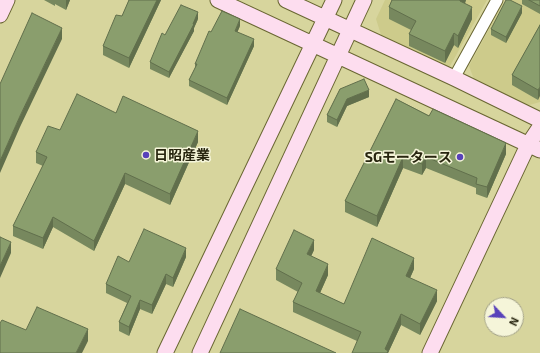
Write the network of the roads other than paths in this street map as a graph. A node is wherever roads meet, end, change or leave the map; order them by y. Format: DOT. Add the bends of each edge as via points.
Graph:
graph roads {
  1 [pos="7,0"];
  2 [pos="218,0"];
  3 [pos="286,0"];
  4 [pos="334,0"];
  5 [pos="364,0"];
  6 [pos="497,0"];
  7 [pos="0,15"];
  8 [pos="325,18"];
  9 [pos="350,30"];
  10 [pos="313,45"];
  11 [pos="338,55"];
  12 [pos="454,78"];
  13 [pos="540,120"];
  14 [pos="540,127"];
  15 [pos="534,148"];
  16 [pos="165,353"];
  17 [pos="200,353"];
  18 [pos="430,353"];
  1 -- 7 [label="street"];
  2 -- 10 [label="street"];
  3 -- 8 [label="street"];
  4 -- 8 [label="street"];
  5 -- 9 [label="street"];
  6 -- 12 [label="street"];
  8 -- 9 [label="street"];
  8 -- 10 [label="street"];
  9 -- 11 [label="street"];
  9 -- 12 [label="street"];
  10 -- 11 [label="street"];
  10 -- 16 [label="street"];
  11 -- 15 [label="street"];
  11 -- 17 [label="street"];
  12 -- 13 [label="street"];
  14 -- 15 [label="street"];
  15 -- 18 [label="street"];
}
